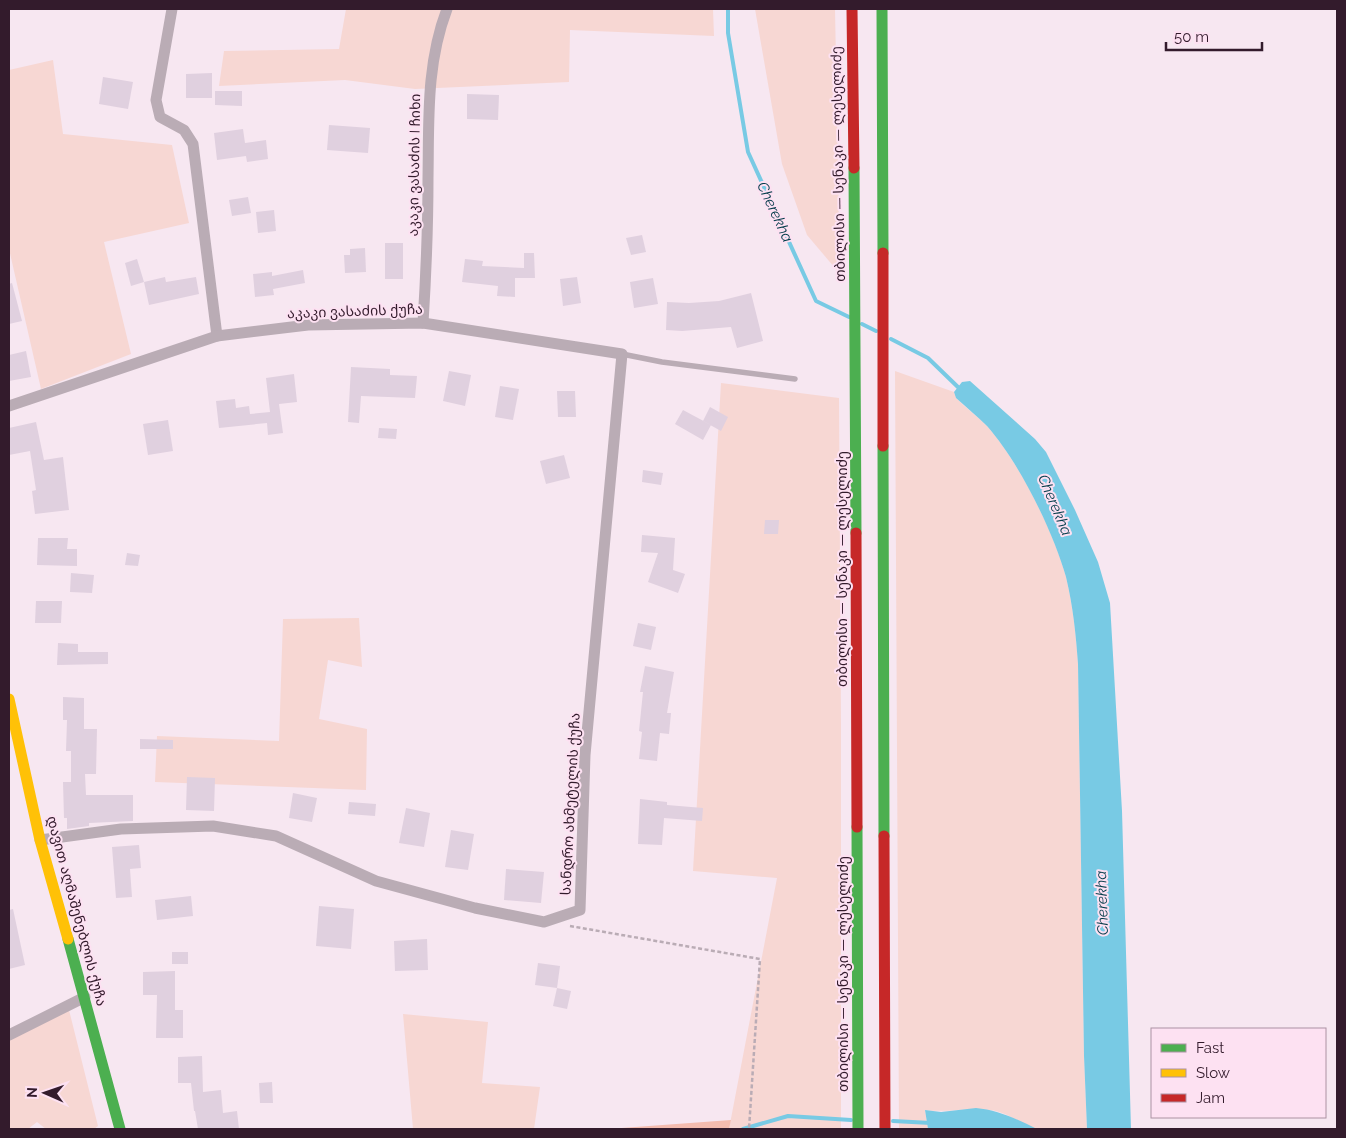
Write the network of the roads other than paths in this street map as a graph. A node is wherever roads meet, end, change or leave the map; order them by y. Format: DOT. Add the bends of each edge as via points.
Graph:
graph roads {
  1 [pos="172,9"];
  2 [pos="447,9"];
  3 [pos="852,9"];
  4 [pos="882,9"];
  5 [pos="423,323"];
  6 [pos="218,336"];
  7 [pos="622,354"];
  8 [pos="795,379"];
  9 [pos="9,406"];
  10 [pos="9,699"];
  11 [pos="40,840"];
  12 [pos="85,997"];
  13 [pos="9,1035"];
  14 [pos="120,1129"];
  15 [pos="858,1129"];
  16 [pos="885,1129"];
  1 -- 6 [label="street" via="156,100 160,117 184,130 193,144"];
  2 -- 5 [label="street, აკაკი ვასაძის I ჩიხი" via="438,32 430,80"];
  3 -- 15 [label="main road, თბილისი — სენაკი — ლესელიძე"];
  4 -- 16 [label="main road"];
  5 -- 6 [label="street, აკაკი ვასაძის ქუჩა" via="308,325"];
  5 -- 7 [label="street, აკაკი ვასაძის ქუჩა"];
  6 -- 9 [label="street, აკაკი ვასაძის ქუჩა"];
  7 -- 8 [label="lane"];
  7 -- 11 [label="street, სანდრო ახმეტელის ქუჩა" via="585,755 580,910 544,922 475,908 376,881 276,836 213,826 121,829"];
  10 -- 11 [label="main road, დავით აღმაშენებლის ქუჩა"];
  11 -- 12 [label="main road, დავით აღმაშენებლის ქუჩა"];
  12 -- 13 [label="street"];
  12 -- 14 [label="main road, დავით აღმაშენებლის ქუჩა"];
}
